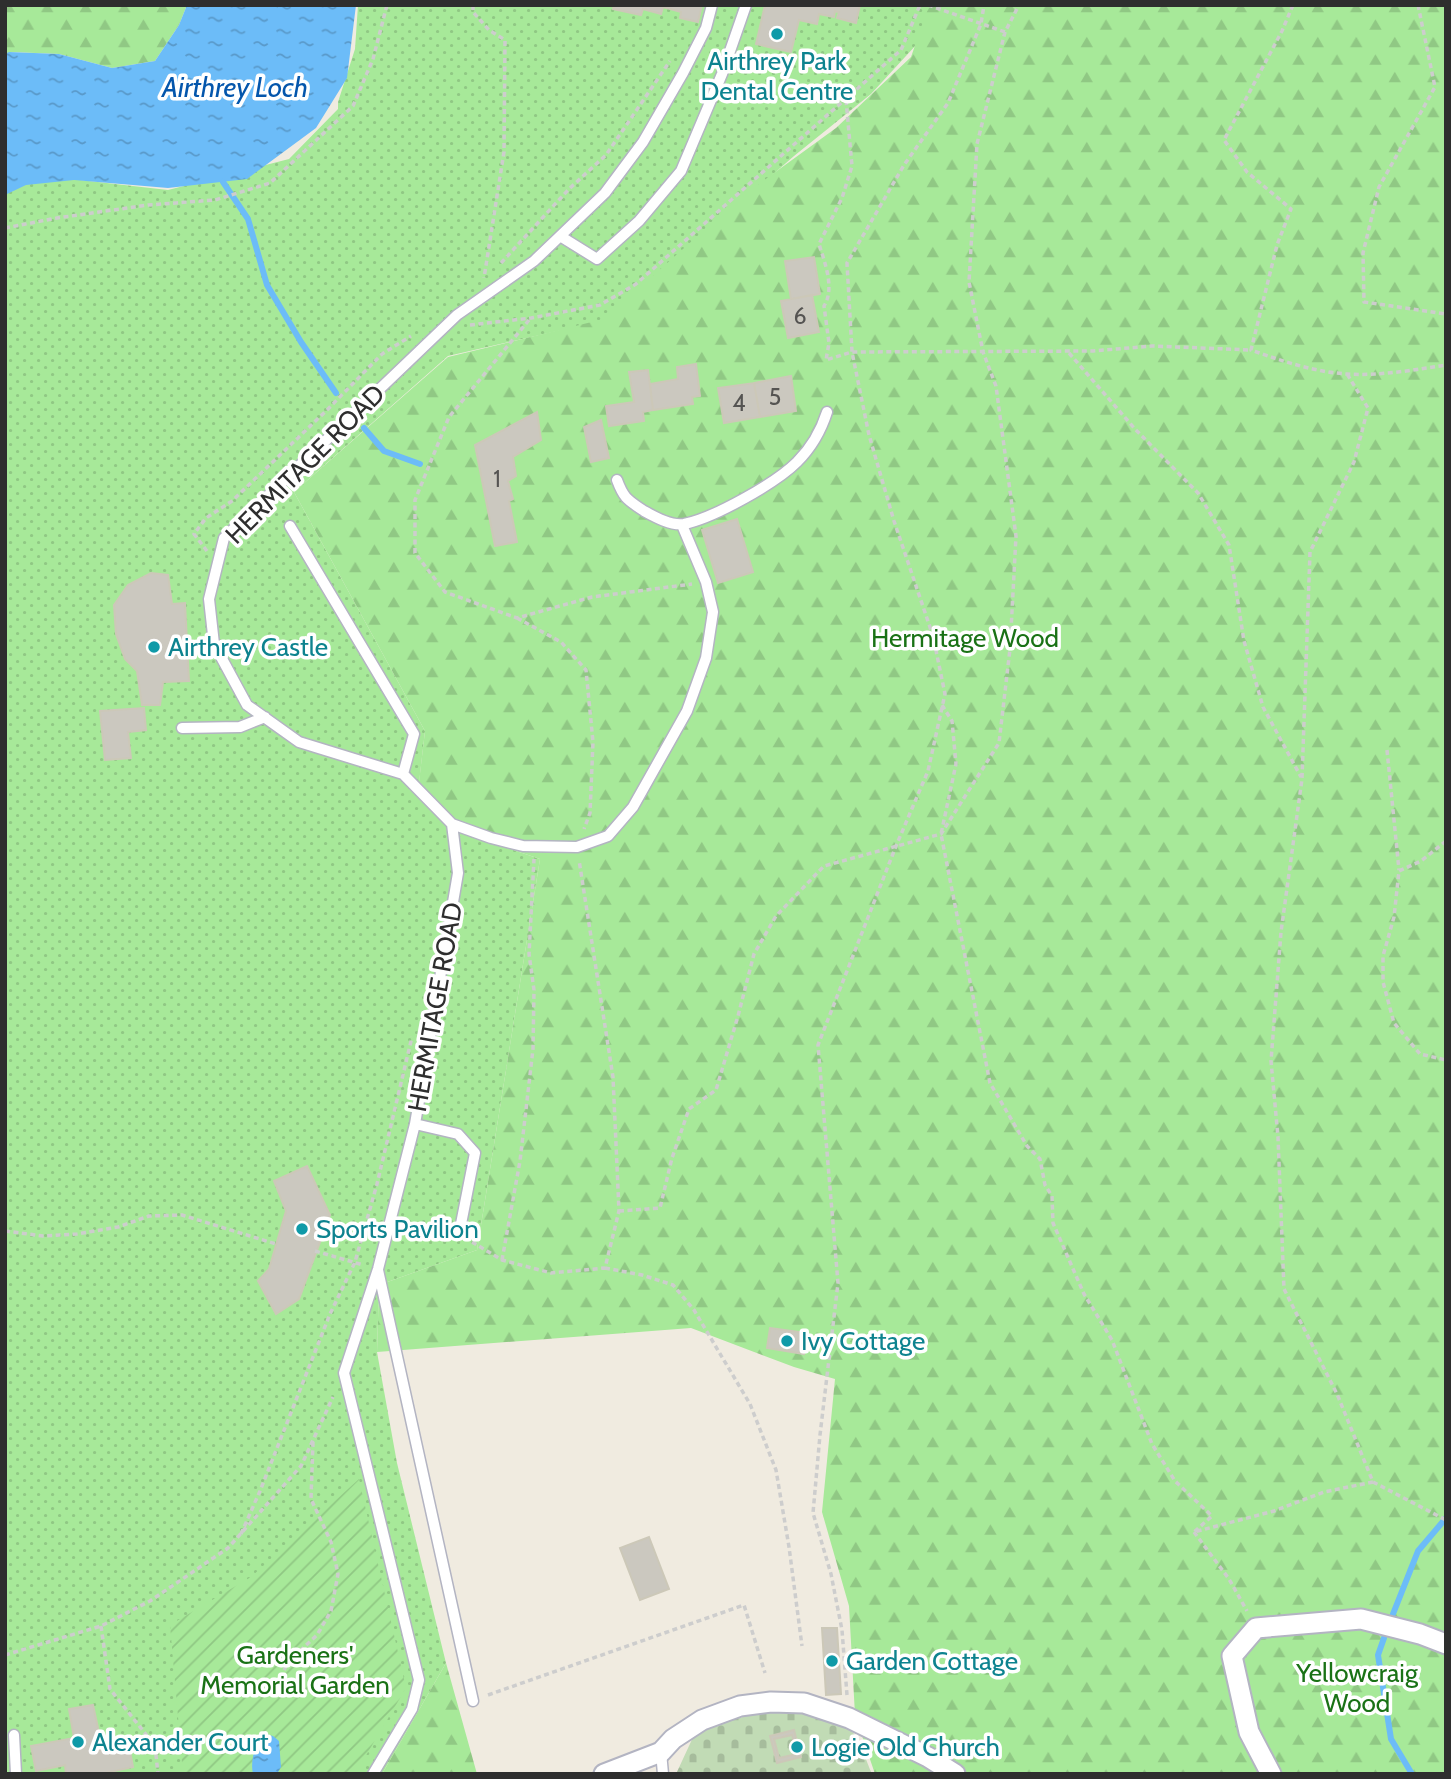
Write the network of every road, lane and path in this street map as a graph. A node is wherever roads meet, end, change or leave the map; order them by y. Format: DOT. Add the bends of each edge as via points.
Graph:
graph roads {
  1 [pos="387,5"];
  2 [pos="473,5"];
  3 [pos="712,5"];
  4 [pos="746,5"];
  5 [pos="920,5"];
  6 [pos="928,5"];
  7 [pos="984,5"];
  8 [pos="1019,5"];
  9 [pos="1293,5"];
  10 [pos="1418,5"];
  11 [pos="981,24"];
  12 [pos="1005,32"];
  13 [pos="672,58"];
  14 [pos="846,100"];
  15 [pos="5,228"];
  16 [pos="560,236"];
  17 [pos="501,264"];
  18 [pos="492,273"];
  19 [pos="1446,314"];
  20 [pos="531,318"];
  21 [pos="443,328"];
  22 [pos="413,334"];
  23 [pos="1251,350"];
  24 [pos="852,352"];
  25 [pos="983,352"];
  26 [pos="1068,352"];
  27 [pos="1446,365"];
  28 [pos="1347,374"];
  29 [pos="827,412"];
  30 [pos="617,480"];
  31 [pos="682,525"];
  32 [pos="290,526"];
  33 [pos="219,557"];
  34 [pos="706,582"];
  35 [pos="517,618"];
  36 [pos="943,705"];
  37 [pos="265,717"];
  38 [pos="181,728"];
  39 [pos="1387,750"];
  40 [pos="403,774"];
  41 [pos="1302,779"];
  42 [pos="452,824"];
  43 [pos="941,834"];
  44 [pos="1446,841"];
  45 [pos="536,846"];
  46 [pos="896,846"];
  47 [pos="577,847"];
  48 [pos="1399,871"];
  49 [pos="414,1030"];
  50 [pos="1446,1060"];
  51 [pos="415,1124"];
  52 [pos="619,1211"];
  53 [pos="5,1231"];
  54 [pos="459,1234"];
  55 [pos="276,1244"];
  56 [pos="315,1251"];
  57 [pos="502,1260"];
  58 [pos="355,1262"];
  59 [pos="605,1268"];
  60 [pos="378,1269"];
  61 [pos="344,1373"];
  62 [pos="313,1440"];
  63 [pos="1373,1482"];
  64 [pos="1446,1520"];
  65 [pos="1194,1532"];
  66 [pos="241,1534"];
  67 [pos="101,1626"];
  68 [pos="1256,1628"];
  69 [pos="1446,1644"];
  70 [pos="802,1646"];
  71 [pos="5,1656"];
  72 [pos="765,1673"];
  73 [pos="275,1694"];
  74 [pos="473,1701"];
  75 [pos="849,1718"];
  76 [pos="14,1735"];
  77 [pos="661,1752"];
  78 [pos="16,1774"];
  79 [pos="158,1774"];
  80 [pos="373,1774"];
  81 [pos="604,1774"];
  82 [pos="663,1774"];
  83 [pos="955,1774"];
  84 [pos="1271,1774"];
  1 -- 15 [label="path" via="354,106 270,183 218,199"];
  2 -- 18 [label="path" via="473,12 489,30 505,40 504,152 484,282"];
  3 -- 16 [label="lane, HERMITAGE ROAD" via="706,28 643,142 605,193"];
  4 -- 16 [label="lane" via="681,171 639,221 597,259"];
  5 -- 14 [label="path" via="901,50"];
  6 -- 11 [label="path"];
  7 -- 11 [label="path"];
  8 -- 12 [label="path"];
  9 -- 23 [label="path" via="1224,139 1247,172 1290,209"];
  10 -- 19 [label="path" via="1435,86 1379,187 1363,253 1364,302"];
  11 -- 12 [label="path"];
  11 -- 24 [label="path" via="948,103 904,165 846,263"];
  12 -- 25 [label="path" via="977,144 969,282"];
  13 -- 17 [label="path" via="606,155"];
  14 -- 20 [label="path" via="636,284 600,304"];
  14 -- 24 [label="path" via="852,166 819,244 829,298 824,306 829,343 826,360"];
  16 -- 21 [label="lane, HERMITAGE ROAD" via="534,261"];
  20 -- 21 [label="path"];
  20 -- 35 [label="path" via="449,416 415,500 415,553 445,592"];
  21 -- 33 [label="lane, HERMITAGE ROAD" via="224,538"];
  22 -- 33 [label="path" via="382,354 232,501 206,517 194,534 204,550"];
  23 -- 26 [label="path" via="1152,345"];
  23 -- 28 [label="path" via="1296,366"];
  24 -- 25 [label="path"];
  24 -- 36 [label="path" via="869,435 933,636 945,694"];
  25 -- 26 [label="path"];
  25 -- 43 [label="path" via="996,386 1016,536 1010,649 999,743"];
  26 -- 41 [label="path" via="1198,493 1229,545 1244,641 1263,707"];
  27 -- 28 [label="path"];
  28 -- 41 [label="path" via="1368,408 1354,462 1310,552"];
  29 -- 31 [label="lane" via="820,433 797,463 753,494"];
  30 -- 31 [label="lane" via="623,497 657,519"];
  31 -- 34 [label="lane"];
  32 -- 40 [label="lane" via="414,734"];
  33 -- 37 [label="lane, HERMITAGE ROAD" via="209,599 214,644 247,705"];
  34 -- 35 [label="path" via="592,597"];
  34 -- 47 [label="lane" via="713,612 706,658 687,711 633,807 608,836"];
  35 -- 47 [label="path" via="561,642 586,670 593,742 591,802"];
  36 -- 43 [label="path" via="952,721 956,764"];
  36 -- 46 [label="path" via="928,771"];
  37 -- 38 [label="lane" via="240,727"];
  37 -- 40 [label="lane, HERMITAGE ROAD" via="299,742"];
  39 -- 48 [label="path"];
  40 -- 42 [label="lane, HERMITAGE ROAD"];
  41 -- 63 [label="path" via="1281,932 1271,1061 1284,1289 1337,1394"];
  42 -- 45 [label="lane" via="491,838"];
  42 -- 51 [label="lane, HERMITAGE ROAD" via="458,873"];
  43 -- 46 [label="path"];
  43 -- 65 [label="path" via="990,1083 1027,1146 1040,1158 1052,1196 1053,1223 1084,1294 1112,1340 1152,1444 1175,1481 1212,1516"];
  44 -- 48 [label="path"];
  45 -- 47 [label="lane"];
  45 -- 57 [label="path" via="529,954 533,1049"];
  46 -- 52 [label="path" via="824,866 776,916 754,954 716,1090 689,1109 660,1208"];
  46 -- 75 [label="path" via="818,1045 838,1283 813,1513 842,1630"];
  47 -- 52 [label="path" via="613,1077"];
  48 -- 50 [label="path" via="1394,917 1383,956 1383,982 1394,1023 1420,1054"];
  49 -- 58 [label="path"];
  51 -- 54 [label="lane, HERMITAGE ROAD" via="458,1134 475,1153"];
  51 -- 60 [label="lane, HERMITAGE ROAD"];
  52 -- 59 [label="path"];
  53 -- 55 [label="path" via="77,1234 149,1216 182,1216"];
  54 -- 57 [label="path"];
  56 -- 58 [label="path"];
  57 -- 59 [label="path" via="551,1273"];
  58 -- 60 [label="path"];
  58 -- 66 [label="path"];
  59 -- 70 [label="path" via="673,1285 695,1310 750,1404 776,1470"];
  60 -- 61 [label="lane, HERMITAGE ROAD"];
  60 -- 74 [label="lane"];
  61 -- 62 [label="path"];
  61 -- 80 [label="lane" via="419,1680 412,1709"];
  62 -- 66 [label="path" via="301,1466"];
  62 -- 73 [label="path" via="311,1499 331,1542 338,1574 331,1611 317,1635 287,1663"];
  63 -- 64 [label="path"];
  63 -- 65 [label="path" via="1324,1492"];
  65 -- 68 [label="path" via="1229,1579"];
  66 -- 67 [label="path" via="228,1548 150,1601"];
  67 -- 71 [label="path"];
  67 -- 79 [label="path" via="110,1689 155,1746"];
  68 -- 69 [label="street" via="1361,1619"];
  68 -- 84 [label="street" via="1232,1656 1250,1732"];
  72 -- 74 [label="path" via="744,1605"];
  75 -- 77 [label="street" via="804,1703 740,1706 702,1720"];
  75 -- 83 [label="street"];
  76 -- 78 [label="lane"];
  77 -- 81 [label="street"];
  77 -- 82 [label="lane"];
}
